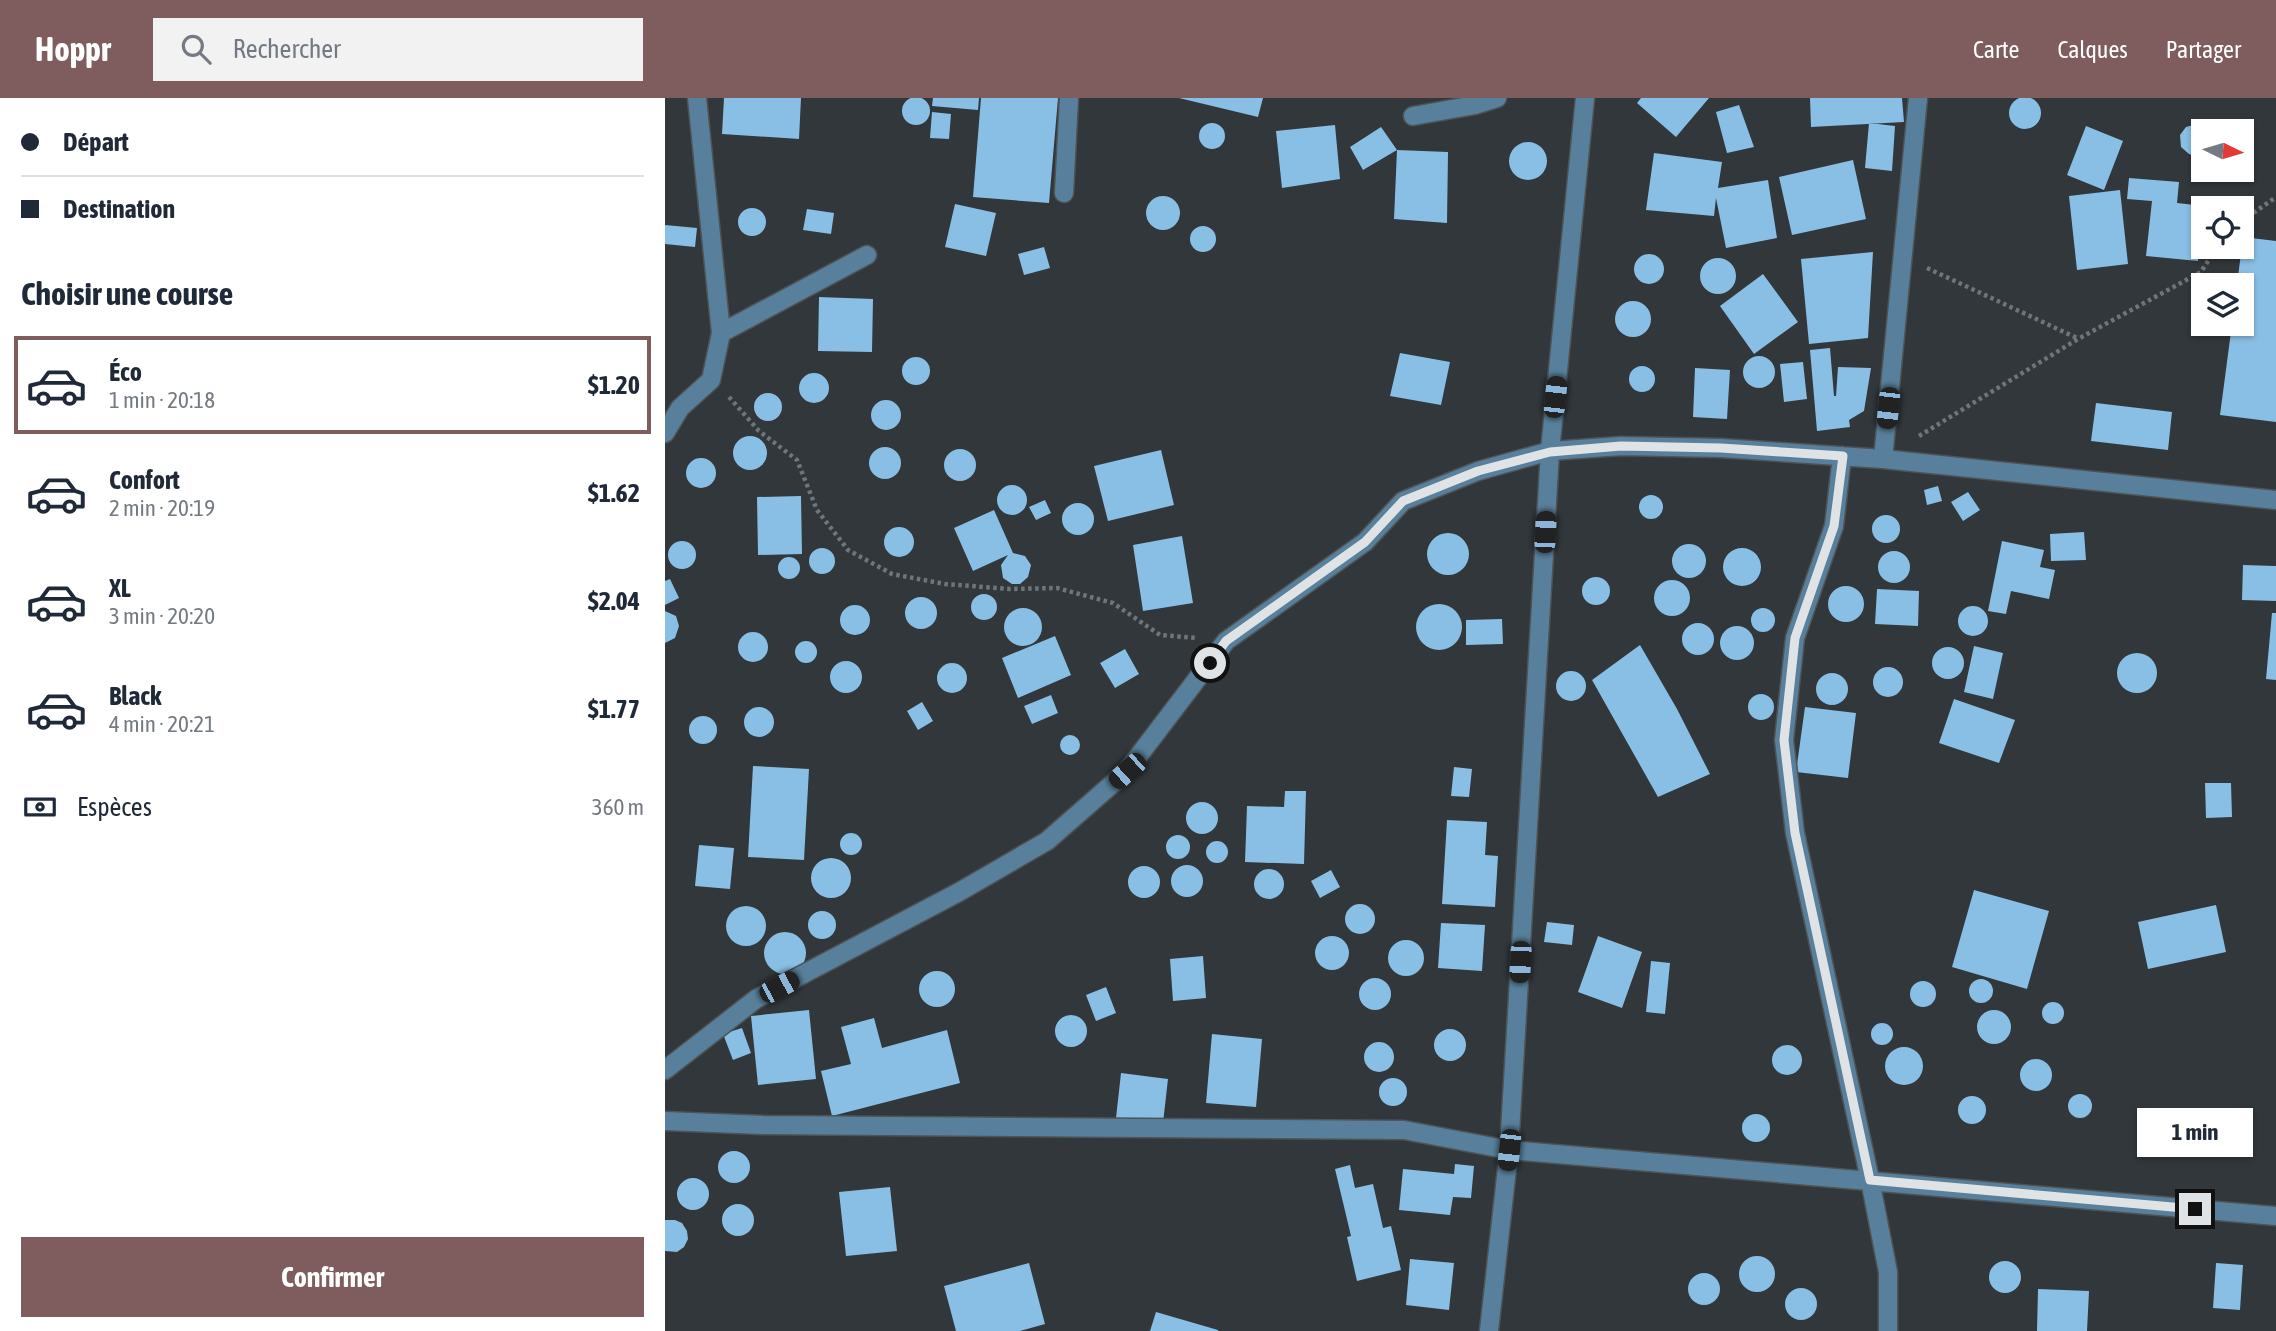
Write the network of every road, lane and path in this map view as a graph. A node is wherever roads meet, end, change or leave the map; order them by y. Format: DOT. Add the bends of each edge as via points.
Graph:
graph roads {
  1 [pos="697,98"];
  2 [pos="1069,98"];
  3 [pos="1497,98"];
  4 [pos="1585,98"];
  5 [pos="1918,98"];
  6 [pos="1413,116"];
  7 [pos="1064,193"];
  8 [pos="2276,197"];
  9 [pos="2254,213"];
  10 [pos="867,256"];
  11 [pos="1903,256"];
  12 [pos="2209,259"];
  13 [pos="721,333"];
  14 [pos="2078,339"];
  15 [pos="711,380"];
  16 [pos="665,433"];
  17 [pos="1550,452"];
  18 [pos="1843,456"];
  19 [pos="1883,459"];
  20 [pos="2276,500"];
  21 [pos="1226,641"];
  22 [pos="665,1070"];
  23 [pos="665,1121"];
  24 [pos="1509,1150"];
  25 [pos="1870,1180"];
  26 [pos="2276,1216"];
  27 [pos="1489,1331"];
  28 [pos="1888,1331"];
  1 -- 13 [label="street"];
  2 -- 7 [label="street"];
  3 -- 6 [label="street"];
  4 -- 17 [label="street"];
  5 -- 11 [label="street"];
  8 -- 9 [label="path"];
  10 -- 13 [label="street"];
  11 -- 14 [label="path"];
  11 -- 19 [label="street"];
  12 -- 14 [label="path" via="2201,272"];
  13 -- 15 [label="street"];
  14 -- 19 [label="path"];
  15 -- 16 [label="street" via="680,408"];
  15 -- 21 [label="path" via="759,431 797,460 817,510 848,550 892,574 945,584 1057,588 1114,603 1160,635"];
  17 -- 18 [label="street" via="1621,446"];
  17 -- 21 [label="street" via="1478,471 1403,501 1365,542"];
  17 -- 24 [label="street"];
  18 -- 19 [label="street"];
  18 -- 25 [label="street" via="1834,526 1795,638 1784,740 1795,833"];
  19 -- 20 [label="street"];
  21 -- 22 [label="street" via="1127,771 1047,841 756,999"];
  23 -- 24 [label="street" via="1404,1129"];
  24 -- 25 [label="street"];
  24 -- 27 [label="street"];
  25 -- 26 [label="street"];
  25 -- 28 [label="street" via="1888,1272"];
}
